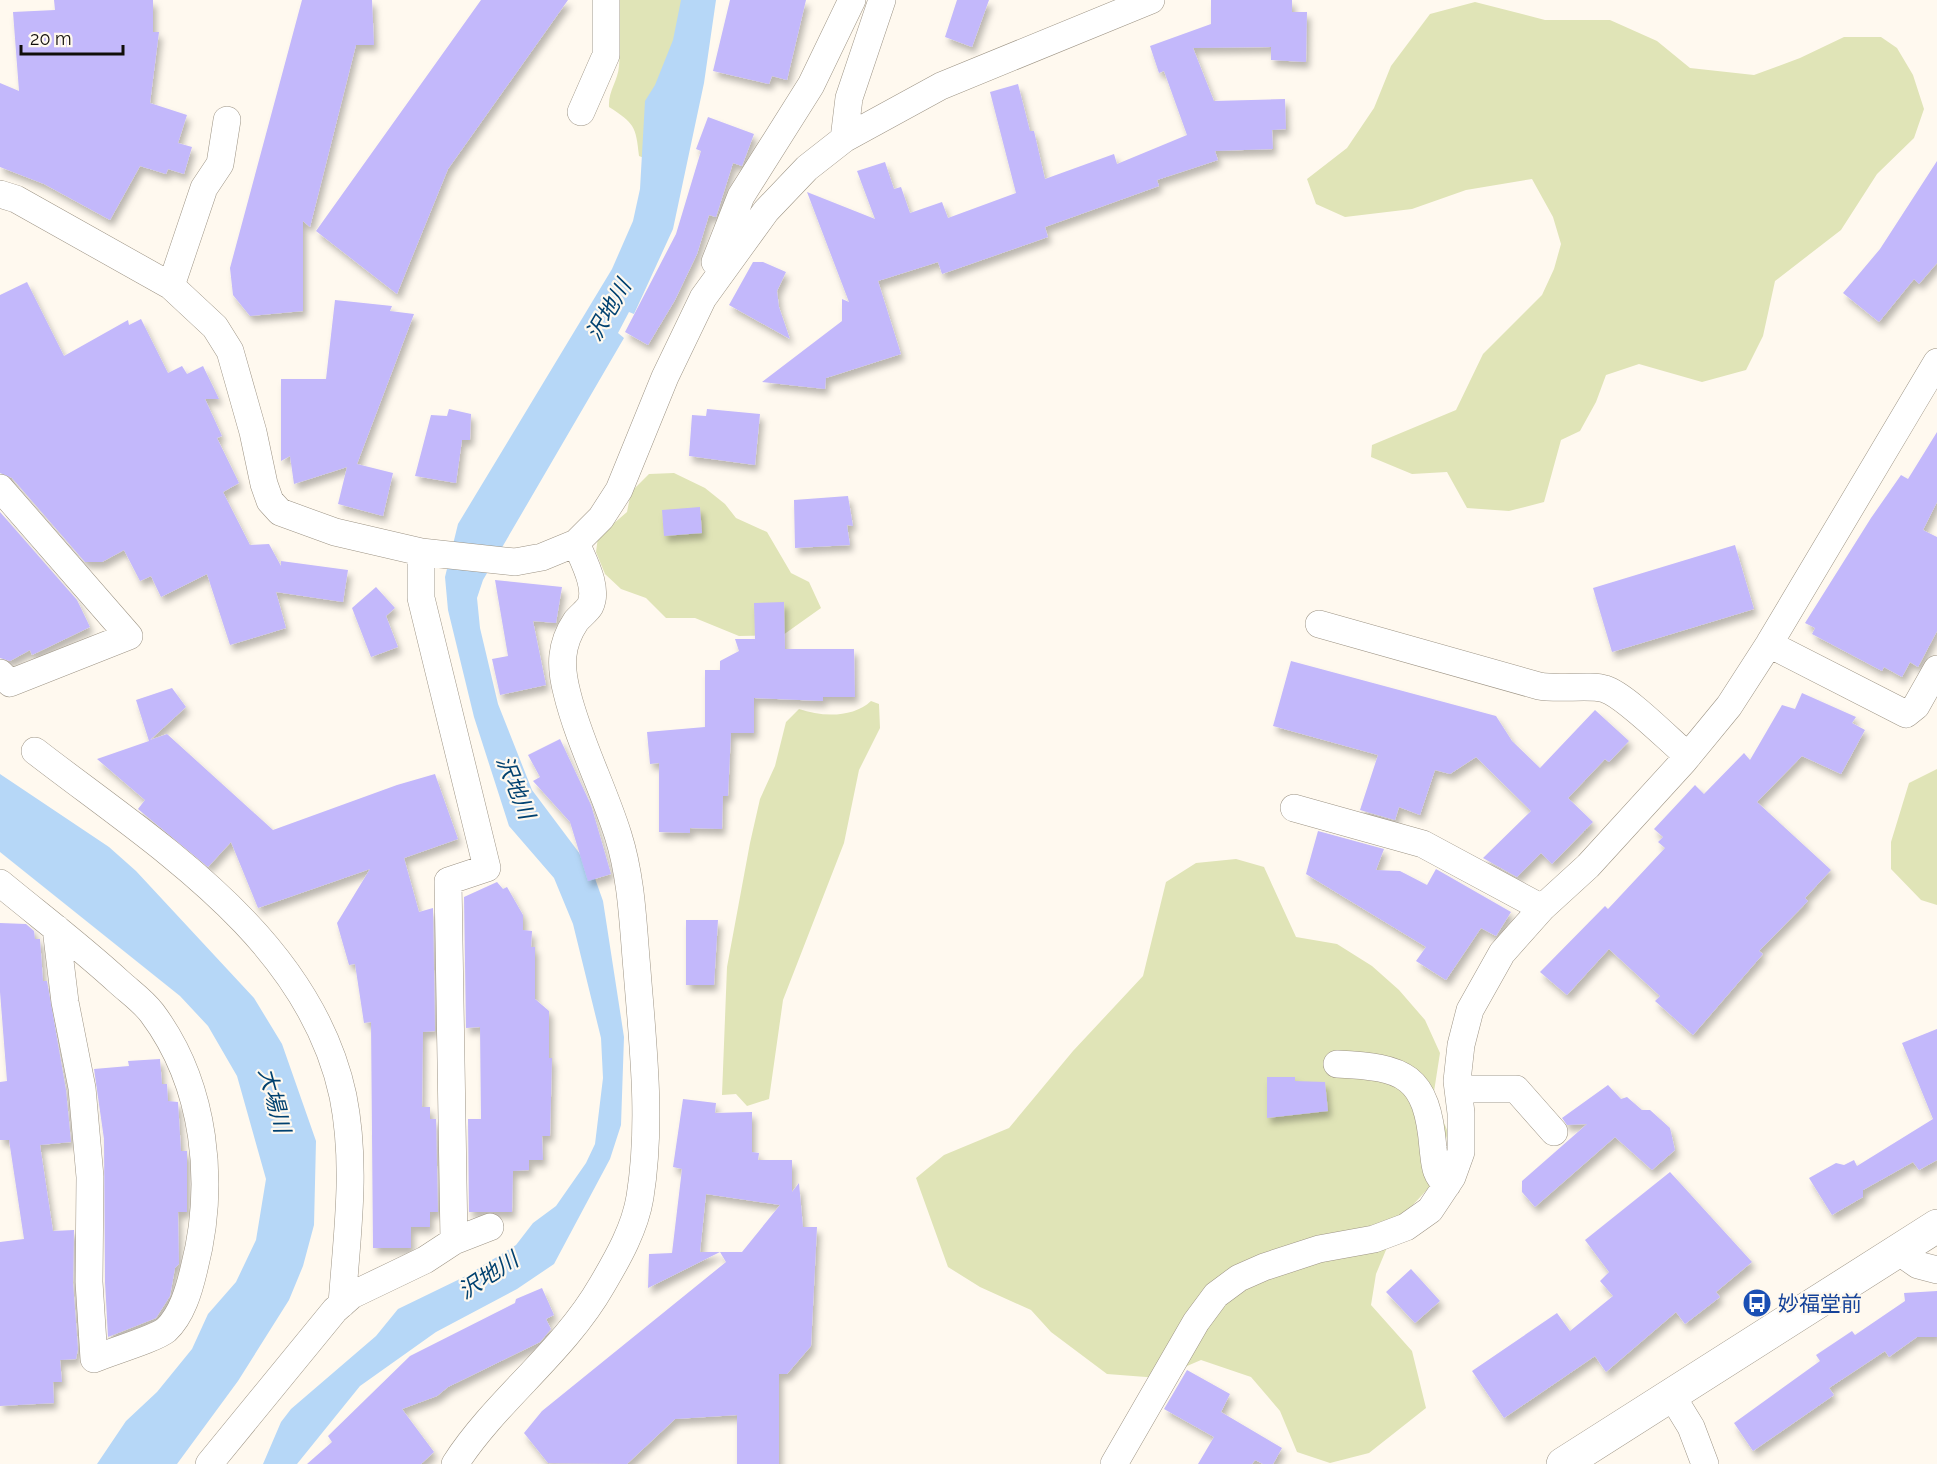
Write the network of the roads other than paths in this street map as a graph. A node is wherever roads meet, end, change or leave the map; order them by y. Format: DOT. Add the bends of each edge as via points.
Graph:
graph roads {
  1 [pos="606,0"];
  2 [pos="852,0"];
  3 [pos="882,0"];
  4 [pos="1151,0"];
  5 [pos="580,112"];
  6 [pos="227,120"];
  7 [pos="844,139"];
  8 [pos="0,194"];
  9 [pos="171,286"];
  10 [pos="703,298"];
  11 [pos="1937,362"];
  12 [pos="0,488"];
  13 [pos="576,543"];
  14 [pos="430,553"];
  15 [pos="1319,624"];
  16 [pos="1769,644"];
  17 [pos="1937,669"];
  18 [pos="0,673"];
  19 [pos="35,751"];
  20 [pos="1688,756"];
  21 [pos="1294,808"];
  22 [pos="0,883"];
  23 [pos="1542,908"];
  24 [pos="56,928"];
  25 [pos="1337,1064"];
  26 [pos="1458,1089"];
  27 [pos="1554,1132"];
  28 [pos="1447,1185"];
  29 [pos="1937,1226"];
  30 [pos="490,1227"];
  31 [pos="454,1241"];
  32 [pos="1898,1251"];
  33 [pos="1937,1270"];
  34 [pos="342,1304"];
  35 [pos="1672,1395"];
  36 [pos="209,1464"];
  37 [pos="455,1464"];
  38 [pos="1114,1464"];
  39 [pos="1563,1464"];
  40 [pos="1705,1464"];
  1 -- 5 [label="street" via="606,55"];
  2 -- 10 [label="street" via="811,85 741,196"];
  3 -- 7 [label="street" via="849,98"];
  4 -- 7 [label="street" via="940,86"];
  6 -- 9 [label="street" via="220,164 204,188"];
  7 -- 10 [label="street" via="807,168 773,203"];
  8 -- 9 [label="street" via="16,199"];
  9 -- 14 [label="street" via="215,327 230,351 264,484 270,501 280,512 336,532"];
  10 -- 13 [label="street" via="665,377 619,490 601,518"];
  11 -- 16 [label="street"];
  12 -- 18 [label="street" via="129,636 10,684"];
  13 -- 14 [label="street" via="542,557 507,562"];
  13 -- 37 [label="street" via="592,592 590,606 561,652 562,670 583,746 604,794 627,870 645,1072 647,1124 640,1199 623,1247 601,1288 555,1348 480,1428"];
  14 -- 31 [label="street" via="421,598 487,868 448,881"];
  15 -- 20 [label="street" via="1539,686 1559,690 1605,689"];
  16 -- 17 [label="street" via="1906,714 1916,706"];
  16 -- 20 [label="street" via="1729,706"];
  19 -- 34 [label="street" via="197,876 286,969 310,1006 331,1050 343,1097 350,1151 350,1231"];
  20 -- 23 [label="street" via="1588,866"];
  21 -- 23 [label="street" via="1423,844"];
  22 -- 24 [label="street"];
  23 -- 26 [label="street" via="1502,953 1470,1010 1457,1068"];
  24 -- 24 [label="street" via="150,1010 170,1039 187,1076 206,1184 203,1235 189,1290 174,1321 164,1332 94,1359 89,1282 90,1177 82,1088"];
  25 -- 28 [label="street" via="1392,1069 1416,1087 1428,1116 1435,1172"];
  26 -- 27 [label="street" via="1516,1089"];
  26 -- 28 [label="street" via="1461,1152"];
  28 -- 38 [label="street" via="1430,1210 1406,1227 1374,1239 1319,1249 1264,1266 1239,1278 1216,1296 1196,1322"];
  29 -- 32 [label="street"];
  30 -- 31 [label="street"];
  31 -- 34 [label="street"];
  32 -- 33 [label="street" via="1918,1265"];
  32 -- 35 [label="street"];
  34 -- 36 [label="street"];
  35 -- 39 [label="street"];
  35 -- 40 [label="street" via="1691,1427"];
}
